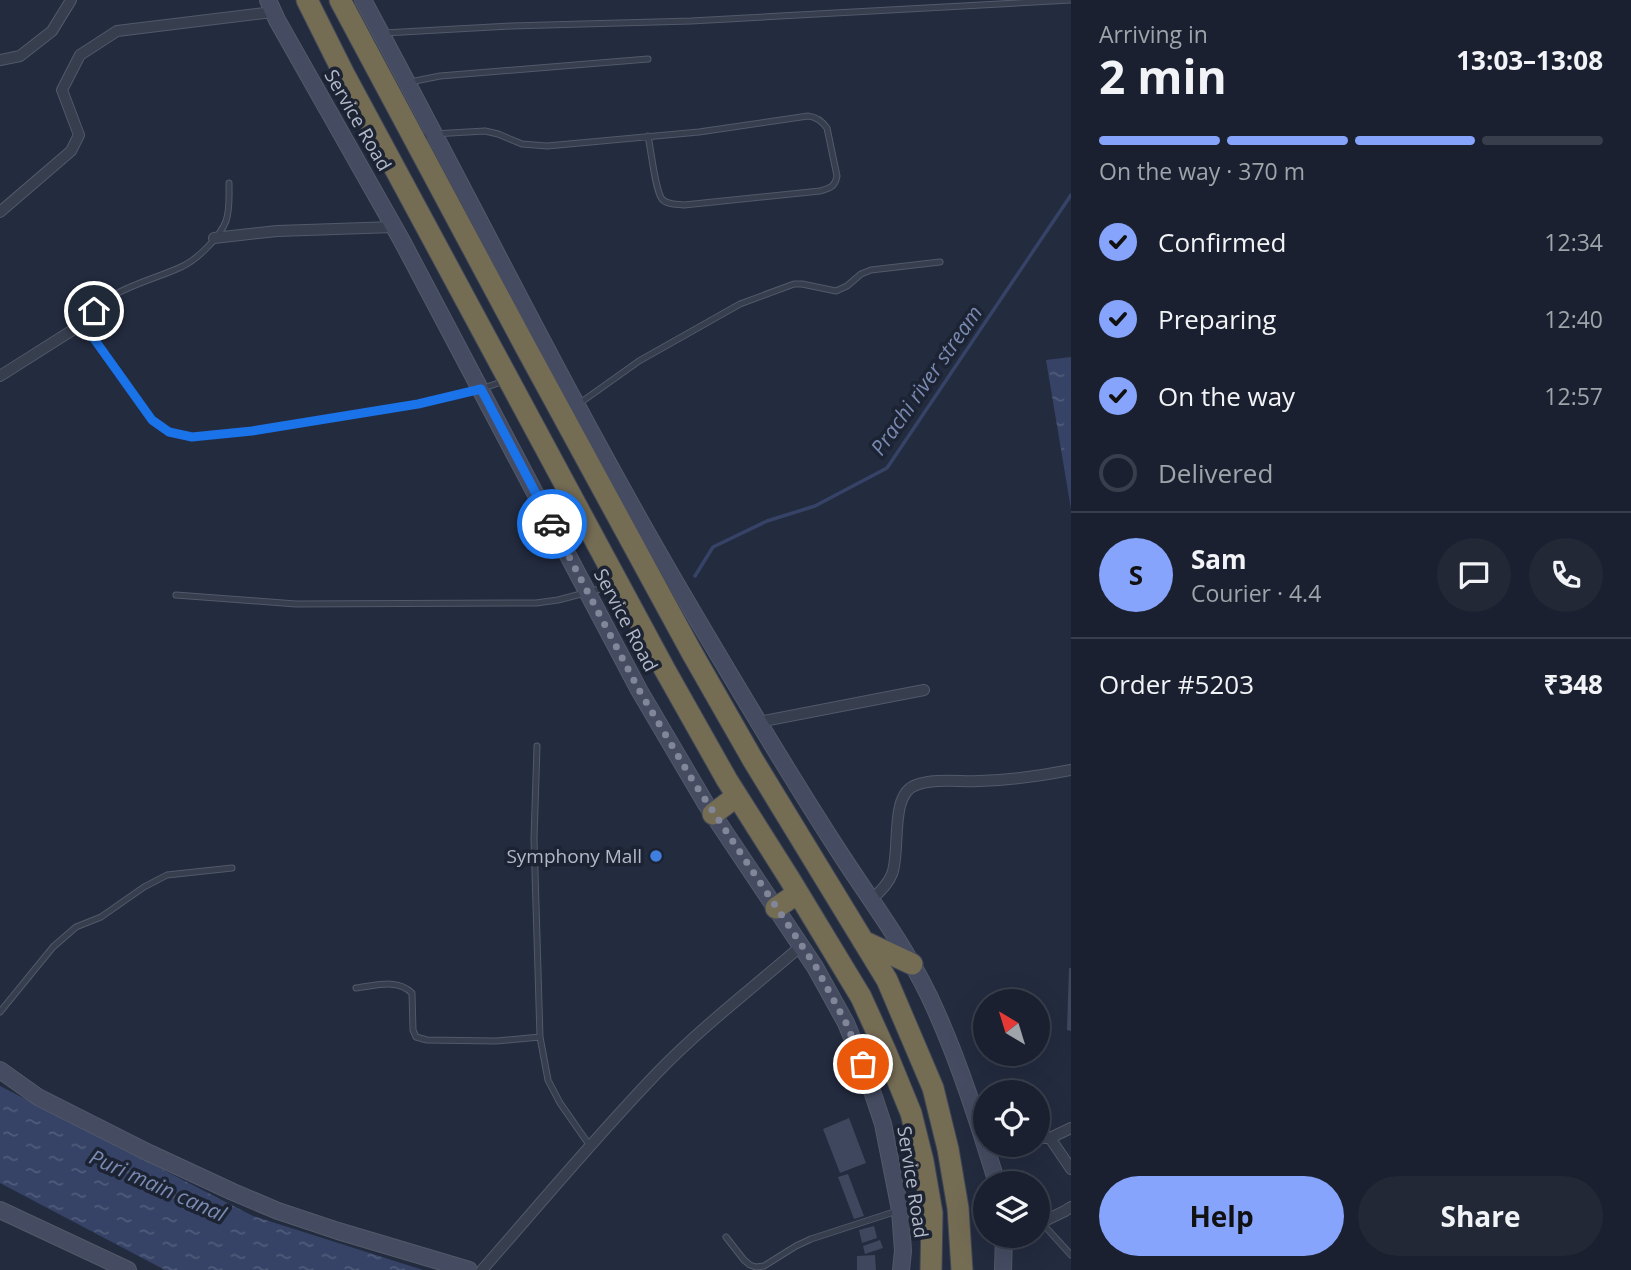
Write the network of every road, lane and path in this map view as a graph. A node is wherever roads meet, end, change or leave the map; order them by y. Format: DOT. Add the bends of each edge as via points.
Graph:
graph roads {
  1 [pos="71,0"];
  2 [pos="307,0"];
  3 [pos="340,0"];
  4 [pos="363,0"];
  5 [pos="1068,0"];
  6 [pos="271,6"];
  7 [pos="381,33"];
  8 [pos="648,59"];
  9 [pos="0,60"];
  10 [pos="407,83"];
  11 [pos="648,136"];
  12 [pos="424,137"];
  13 [pos="229,183"];
  14 [pos="0,212"];
  15 [pos="394,227"];
  16 [pos="214,238"];
  17 [pos="940,262"];
  18 [pos="90,319"];
  19 [pos="544,362"];
  20 [pos="0,376"];
  21 [pos="507,379"];
  22 [pos="481,389"];
  23 [pos="577,404"];
  24 [pos="618,584"];
  25 [pos="588,592"];
  26 [pos="176,595"];
  27 [pos="924,690"];
  28 [pos="759,722"];
  29 [pos="537,746"];
  30 [pos="1071,770"];
  31 [pos="737,796"];
  32 [pos="713,814"];
  33 [pos="232,869"];
  34 [pos="798,893"];
  35 [pos="872,899"];
  36 [pos="776,908"];
  37 [pos="863,941"];
  38 [pos="802,946"];
  39 [pos="912,964"];
  40 [pos="356,988"];
  41 [pos="0,1012"];
  42 [pos="540,1037"];
  43 [pos="0,1070"];
  44 [pos="973,1106"];
  45 [pos="1071,1128"];
  46 [pos="1050,1138"];
  47 [pos="590,1146"];
  48 [pos="1071,1170"];
  49 [pos="1071,1207"];
  50 [pos="0,1210"];
  51 [pos="900,1210"];
  52 [pos="1050,1218"];
  53 [pos="1050,1234"];
  54 [pos="726,1237"];
  55 [pos="1004,1248"];
  56 [pos="1071,1255"];
  57 [pos="128,1270"];
  58 [pos="469,1270"];
  59 [pos="482,1270"];
  60 [pos="901,1270"];
  61 [pos="932,1270"];
  62 [pos="962,1270"];
  63 [pos="1003,1270"];
  1 -- 9 [label="street" via="52,31 20,56"];
  2 -- 21 [label="highway"];
  3 -- 12 [label="highway"];
  4 -- 7 [label="street"];
  5 -- 7 [label="lane"];
  6 -- 14 [label="street" via="117,31 80,55 62,90 79,135 71,151"];
  6 -- 15 [label="street, Service Road"];
  7 -- 10 [label="street"];
  8 -- 10 [label="lane" via="440,76"];
  10 -- 12 [label="street"];
  11 -- 11 [label="lane" via="816,117 827,128 837,176 831,188 820,191 668,203 661,198"];
  11 -- 12 [label="lane" via="547,146 522,144 485,131"];
  12 -- 19 [label="highway"];
  13 -- 16 [label="lane" via="227,219"];
  15 -- 16 [label="street"];
  15 -- 22 [label="street, Service Road"];
  16 -- 18 [label="lane" via="182,267 102,303"];
  17 -- 23 [label="lane" via="871,270 836,291 794,284 740,304 639,361"];
  18 -- 20 [label="street"];
  18 -- 22 [label="lane" via="92,336 152,420 169,432 192,437 418,404"];
  19 -- 23 [label="street"];
  19 -- 37 [label="highway" via="692,653"];
  21 -- 22 [label="lane"];
  21 -- 24 [label="highway"];
  22 -- 25 [label="street, Service Road"];
  23 -- 28 [label="street"];
  24 -- 25 [label="lane"];
  24 -- 31 [label="highway"];
  25 -- 26 [label="lane" via="536,603 296,604"];
  25 -- 32 [label="street, Service Road" via="639,690"];
  27 -- 28 [label="street"];
  28 -- 35 [label="street"];
  29 -- 42 [label="lane" via="534,839"];
  30 -- 35 [label="street" via="1013,779 932,782 908,789 900,803 892,874"];
  31 -- 32 [label="highway"];
  31 -- 34 [label="highway"];
  32 -- 36 [label="street, Service Road"];
  33 -- 41 [label="lane" via="167,876 76,927 53,947"];
  34 -- 36 [label="highway"];
  34 -- 61 [label="highway" via="861,997 911,1113 932,1213"];
  35 -- 39 [label="street"];
  36 -- 38 [label="street, Service Road"];
  37 -- 39 [label="highway"];
  37 -- 62 [label="highway" via="887,980 933,1088 948,1149"];
  38 -- 47 [label="street" via="707,1025"];
  38 -- 51 [label="street, Service Road" via="846,1023 863,1064 883,1124"];
  39 -- 44 [label="street" via="936,1010"];
  40 -- 42 [label="lane" via="395,983 406,987 412,993 413,1030 416,1037 427,1040"];
  42 -- 47 [label="lane" via="548,1080"];
  43 -- 58 [label="street" via="38,1097 233,1192 338,1231"];
  45 -- 46 [label="street"];
  46 -- 48 [label="street"];
  47 -- 59 [label="street"];
  49 -- 52 [label="street"];
  50 -- 57 [label="street"];
  51 -- 54 [label="lane" via="811,1239 764,1266 750,1265"];
  51 -- 60 [label="street, Service Road"];
  53 -- 56 [label="lane"];
  55 -- 63 [label="street"];
}
